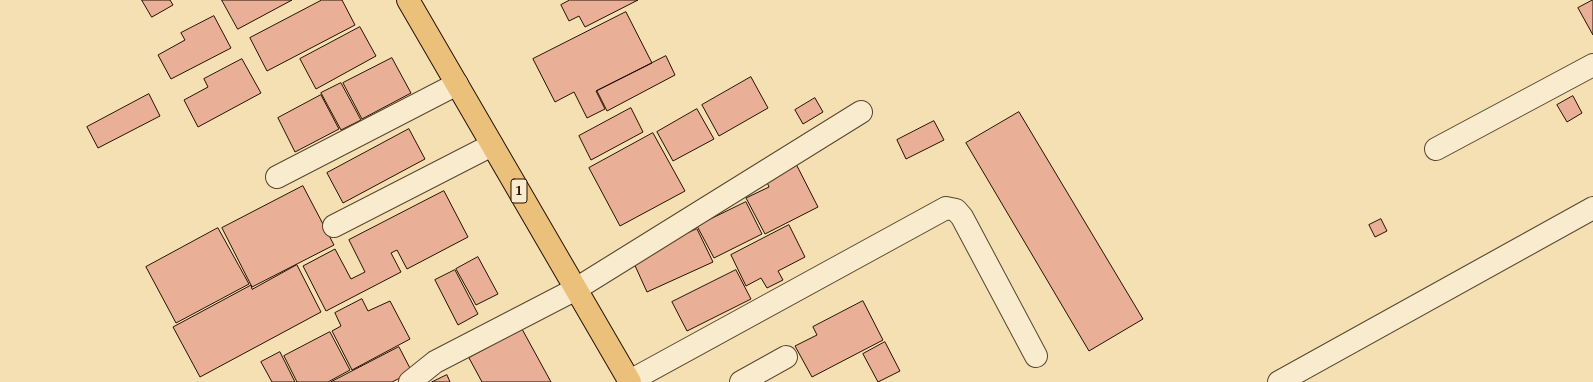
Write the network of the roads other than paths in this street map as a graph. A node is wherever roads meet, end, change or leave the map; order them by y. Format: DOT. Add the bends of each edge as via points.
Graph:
graph roads {
  1 [pos="408,0"];
  2 [pos="1593,65"];
  3 [pos="457,84"];
  4 [pos="861,112"];
  5 [pos="492,145"];
  6 [pos="1436,149"];
  7 [pos="277,176"];
  8 [pos="1593,208"];
  9 [pos="334,226"];
  10 [pos="576,289"];
  11 [pos="1036,356"];
  12 [pos="786,357"];
  13 [pos="410,382"];
  14 [pos="630,382"];
  15 [pos="742,382"];
  16 [pos="1279,382"];
  1 -- 3 [label="main road, 1"];
  2 -- 6 [label="street"];
  3 -- 5 [label="main road, 1"];
  3 -- 7 [label="street"];
  4 -- 10 [label="street"];
  5 -- 9 [label="street"];
  5 -- 10 [label="main road, 1"];
  8 -- 16 [label="street"];
  10 -- 13 [label="street" via="435,362"];
  10 -- 14 [label="main road, 1"];
  11 -- 14 [label="street" via="962,217 956,210 946,208"];
  12 -- 15 [label="street"];
}
